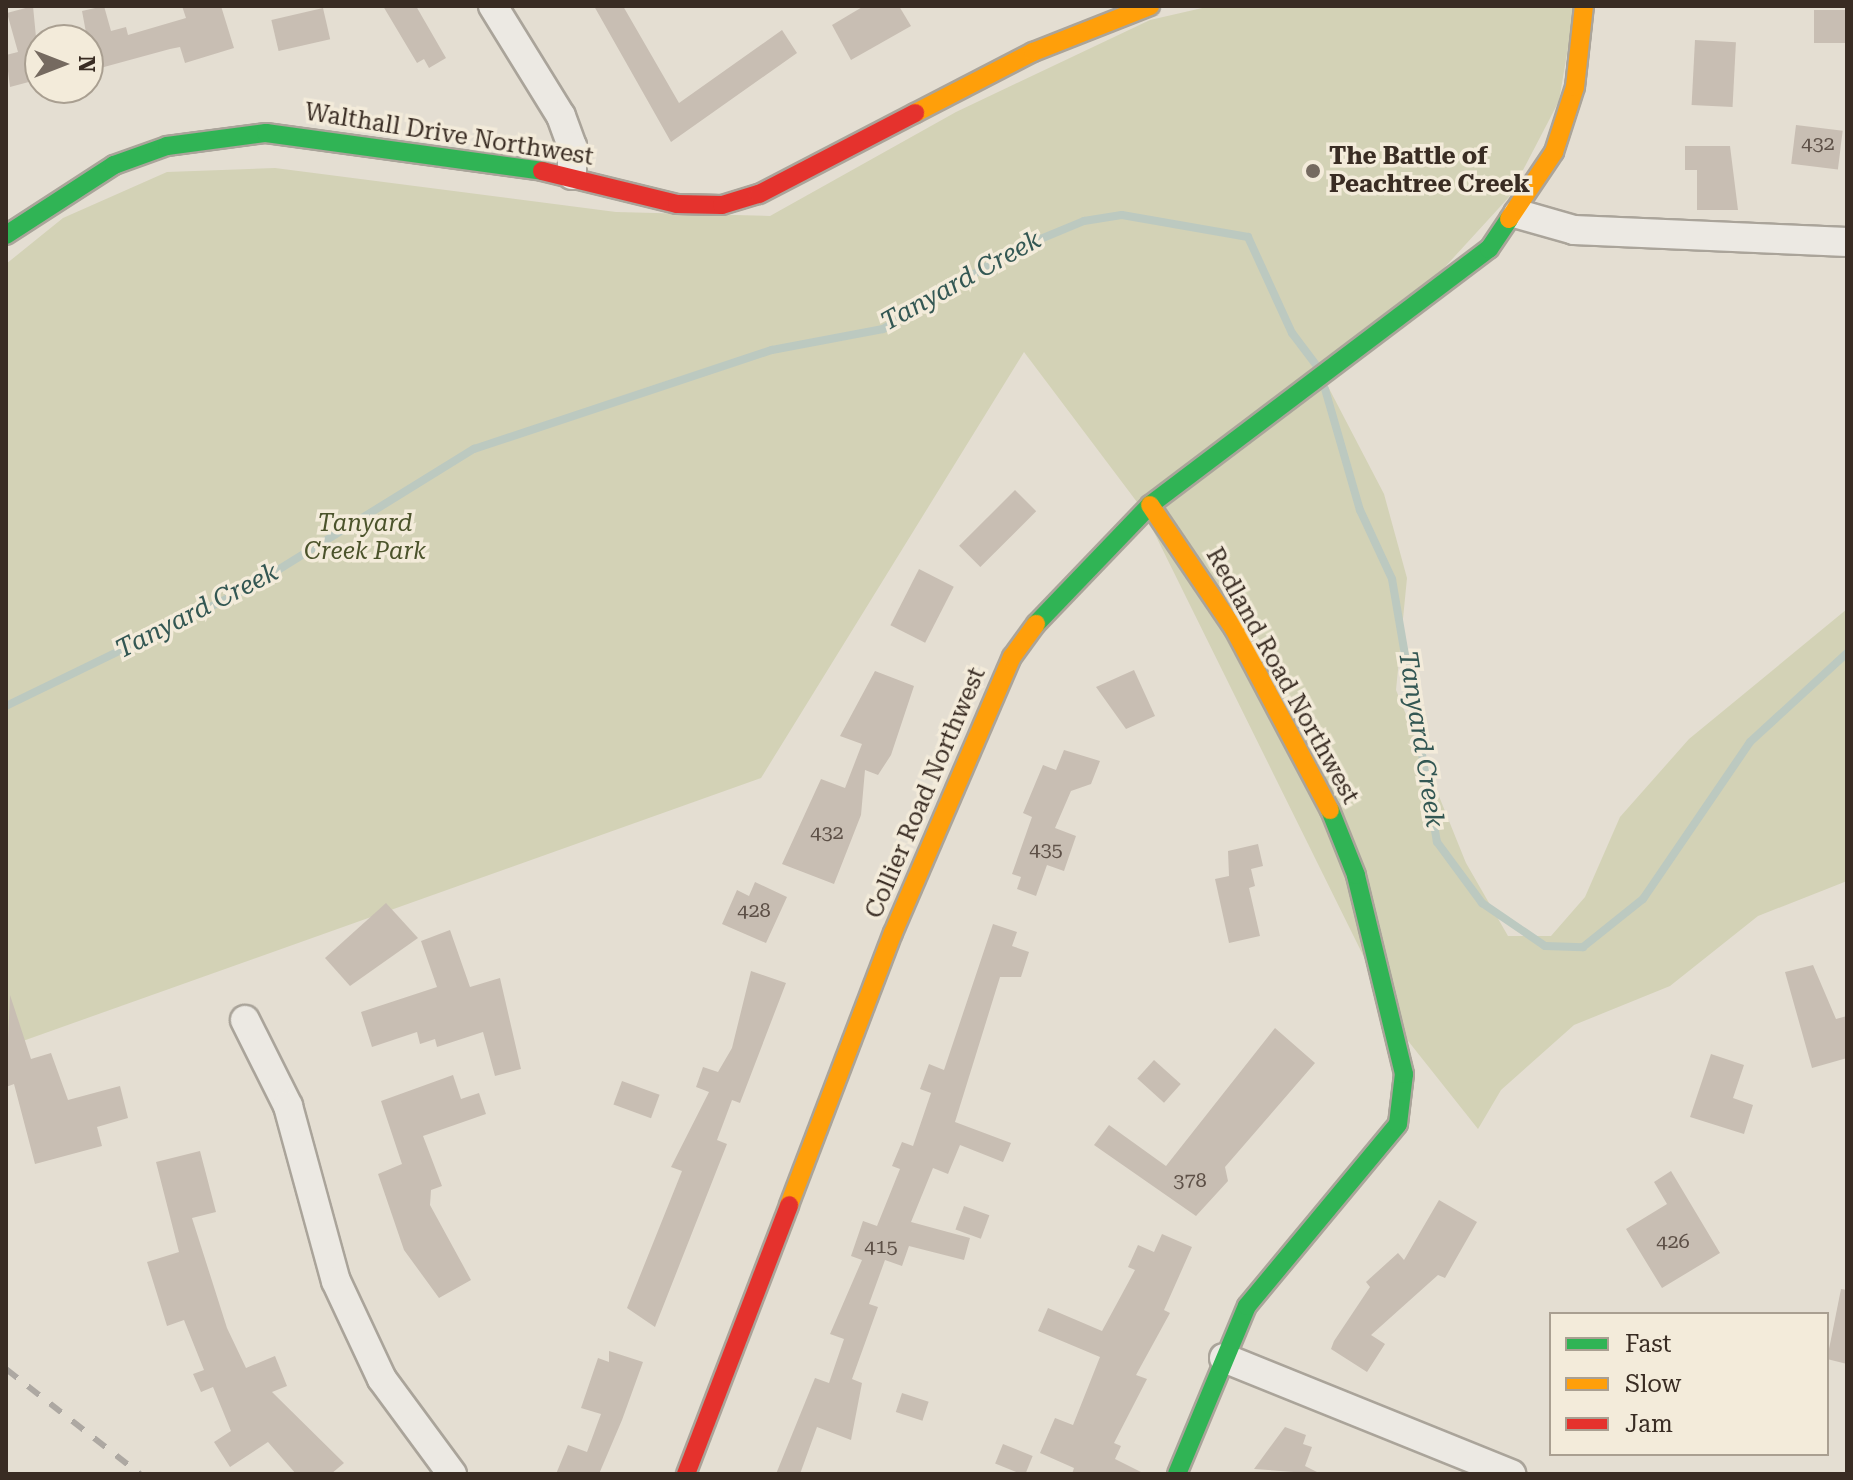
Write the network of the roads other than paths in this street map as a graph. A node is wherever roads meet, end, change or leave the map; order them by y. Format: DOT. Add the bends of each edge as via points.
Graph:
graph roads {
  1 [pos="493,6"];
  2 [pos="1150,6"];
  3 [pos="1584,6"];
  4 [pos="572,175"];
  5 [pos="1518,214"];
  6 [pos="8,228"];
  7 [pos="1847,242"];
  8 [pos="1150,505"];
  9 [pos="245,1020"];
  10 [pos="1224,1358"];
  11 [pos="452,1474"];
  12 [pos="686,1474"];
  13 [pos="1177,1474"];
  14 [pos="1511,1474"];
  1 -- 4 [label="street" via="561,116 572,146"];
  2 -- 4 [label="street, Walthall Drive Northwest" via="1033,52 759,194 697,207"];
  3 -- 5 [label="street, Collier Road Northwest" via="1575,87 1554,152"];
  4 -- 6 [label="street, Walthall Drive Northwest" via="303,135 228,135 114,165"];
  5 -- 7 [label="street" via="1574,230"];
  5 -- 8 [label="street, Collier Road Northwest" via="1458,279"];
  8 -- 10 [label="street, Redland Road Northwest" via="1234,629 1325,796 1356,875 1404,1074 1391,1135 1276,1260"];
  8 -- 12 [label="street, Collier Road Northwest" via="1045,611 986,705"];
  9 -- 11 [label="street" via="288,1106 336,1281 382,1379"];
  10 -- 13 [label="street, Redland Road Northwest"];
  10 -- 14 [label="street"];
}
